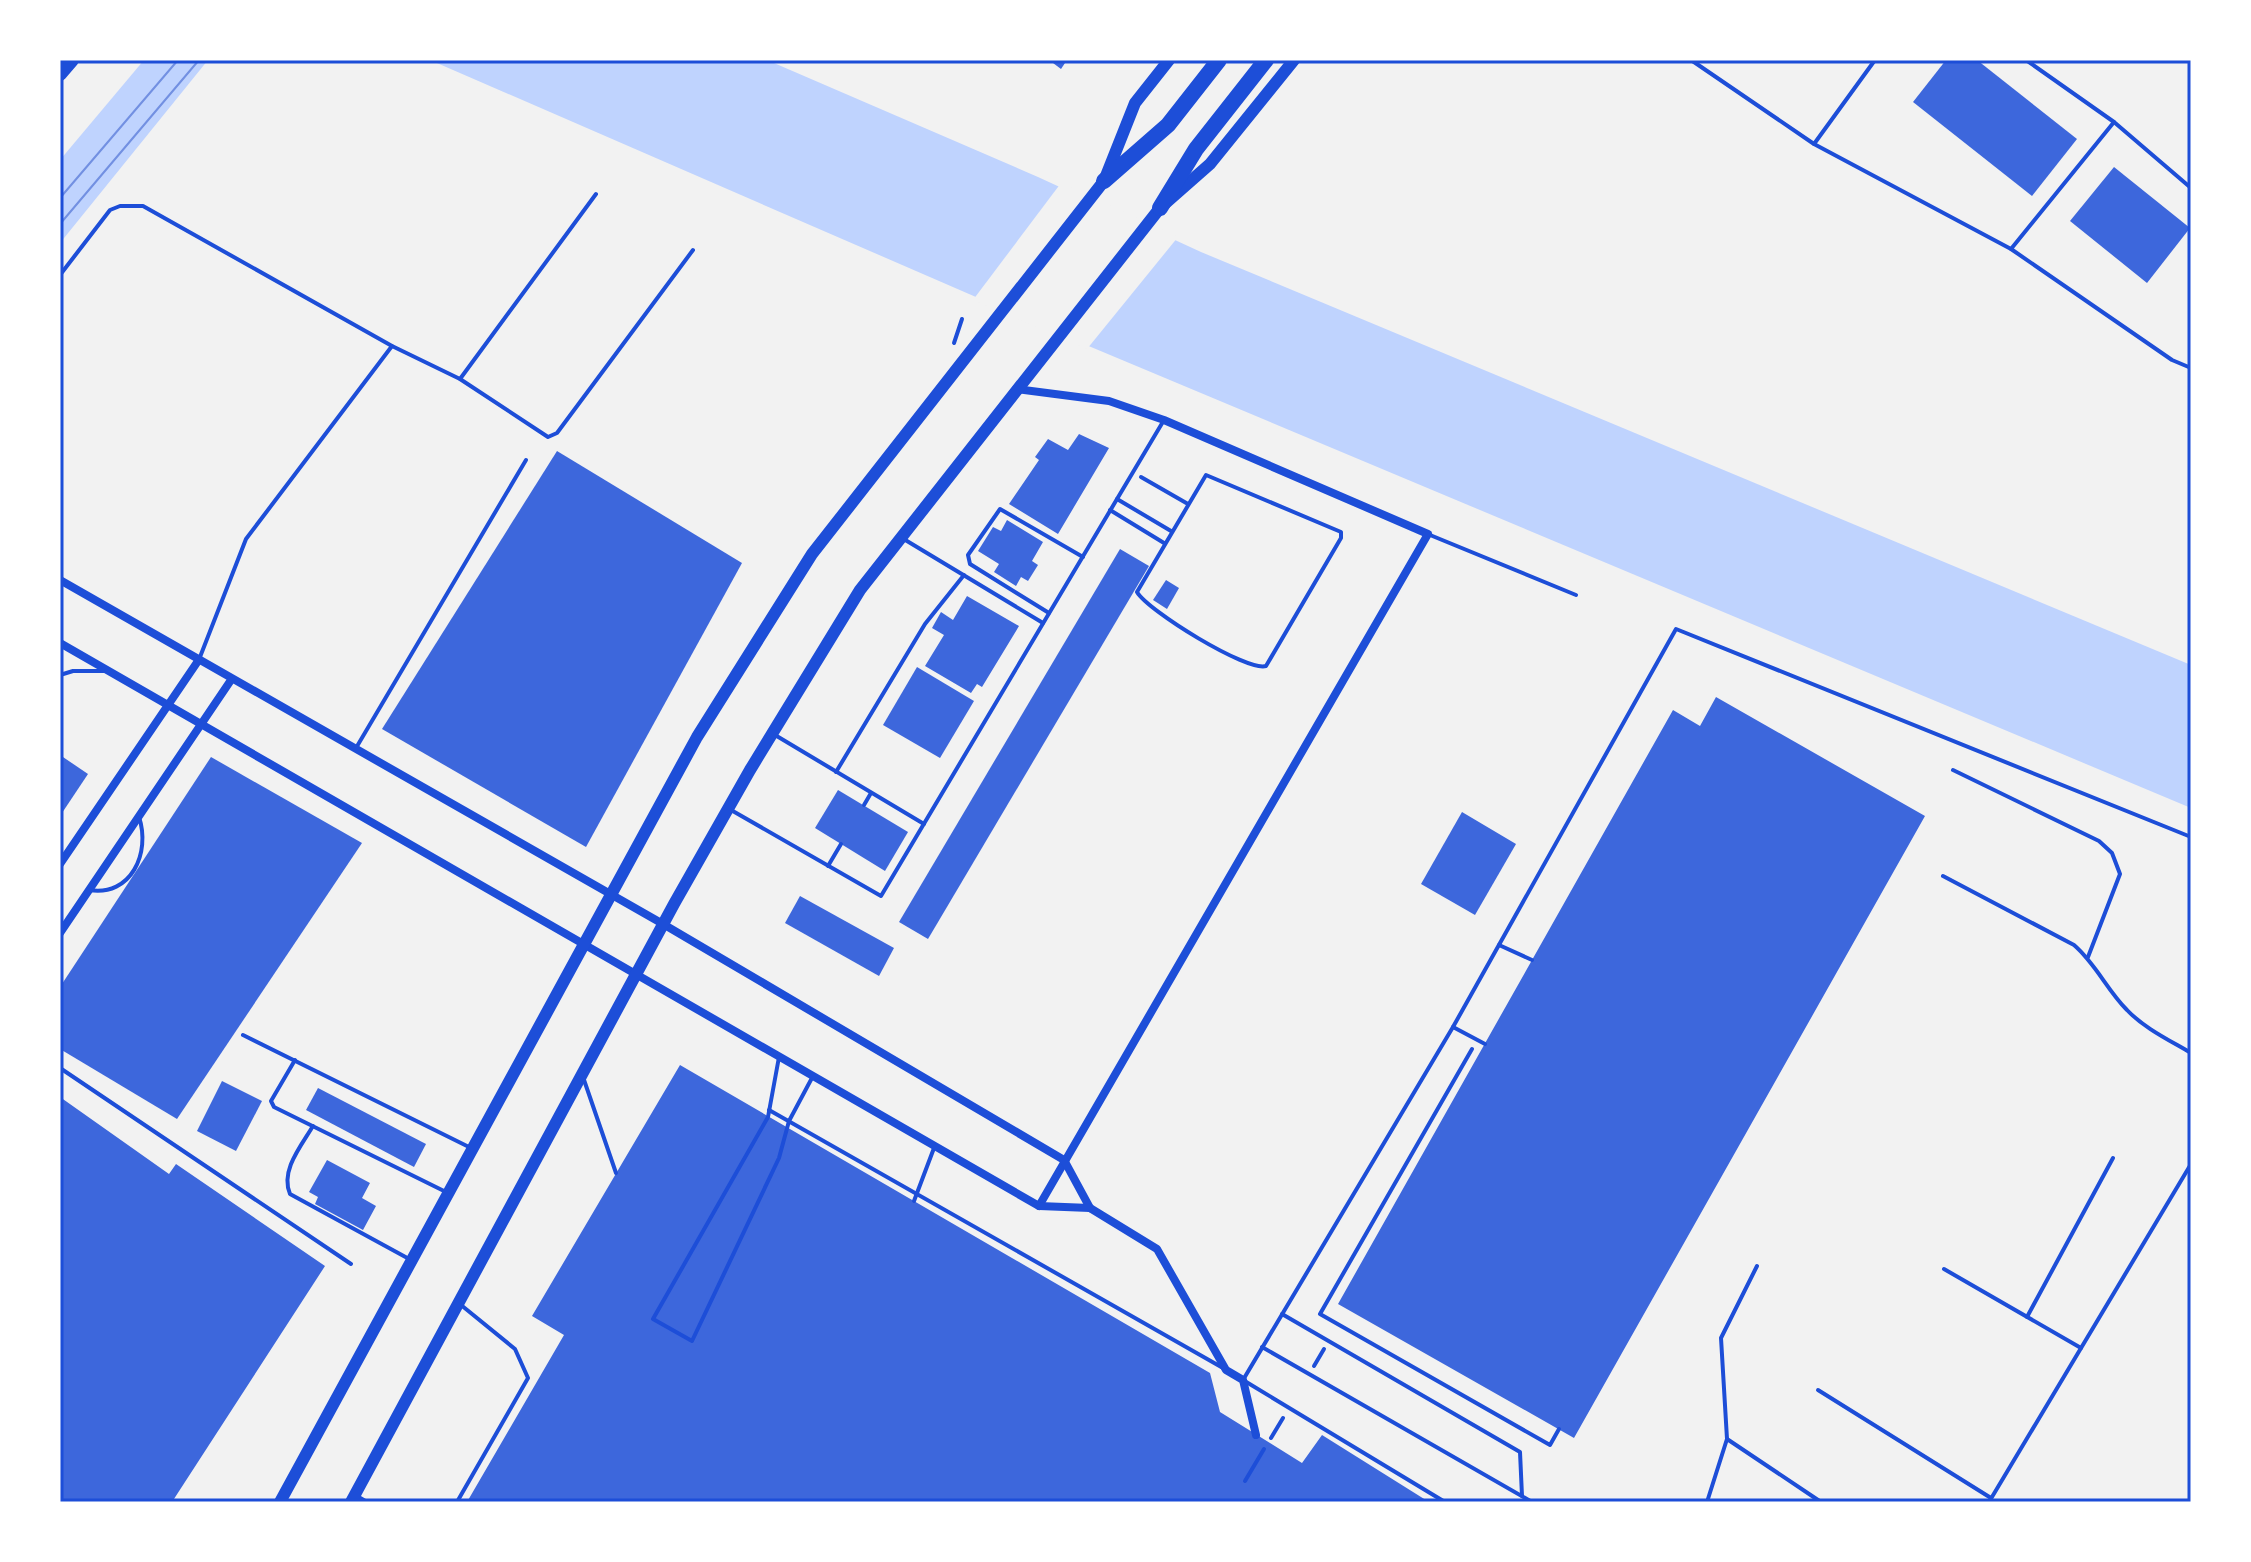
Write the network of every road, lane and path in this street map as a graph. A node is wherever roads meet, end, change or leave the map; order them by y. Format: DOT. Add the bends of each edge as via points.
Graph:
graph roads {
  1 [pos="72,60"];
  2 [pos="1169,60"];
  3 [pos="1219,60"];
  4 [pos="1266,60"];
  5 [pos="1294,60"];
  6 [pos="1691,60"];
  7 [pos="1875,60"];
  8 [pos="2026,60"];
  9 [pos="60,74"];
  10 [pos="2114,122"];
  11 [pos="1814,144"];
  12 [pos="1100,186"];
  13 [pos="2191,188"];
  14 [pos="596,194"];
  15 [pos="1157,211"];
  16 [pos="2011,249"];
  17 [pos="693,250"];
  18 [pos="60,275"];
  19 [pos="392,346"];
  20 [pos="2191,368"];
  21 [pos="460,379"];
  22 [pos="1015,388"];
  23 [pos="1164,420"];
  24 [pos="526,460"];
  25 [pos="1141,477"];
  26 [pos="1117,499"];
  27 [pos="1188,504"];
  28 [pos="1110,510"];
  29 [pos="1171,531"];
  30 [pos="1428,534"];
  31 [pos="900,536"];
  32 [pos="1164,543"];
  33 [pos="1083,557"];
  34 [pos="964,575"];
  35 [pos="60,580"];
  36 [pos="1576,595"];
  37 [pos="1049,613"];
  38 [pos="1043,623"];
  39 [pos="60,643"];
  40 [pos="198,661"];
  41 [pos="112,672"];
  42 [pos="60,675"];
  43 [pos="231,680"];
  44 [pos="169,705"];
  45 [pos="201,723"];
  46 [pos="773,734"];
  47 [pos="355,750"];
  48 [pos="1953,770"];
  49 [pos="836,772"];
  50 [pos="871,793"];
  51 [pos="864,805"];
  52 [pos="729,808"];
  53 [pos="139,816"];
  54 [pos="924,824"];
  55 [pos="2191,837"];
  56 [pos="841,844"];
  57 [pos="60,864"];
  58 [pos="828,866"];
  59 [pos="1943,876"];
  60 [pos="89,890"];
  61 [pos="612,895"];
  62 [pos="663,924"];
  63 [pos="60,933"];
  64 [pos="586,942"];
  65 [pos="1499,945"];
  66 [pos="2088,957"];
  67 [pos="1532,960"];
  68 [pos="637,972"];
  69 [pos="1453,1027"];
  70 [pos="243,1035"];
  71 [pos="1477,1040"];
  72 [pos="1485,1044"];
  73 [pos="2191,1053"];
  74 [pos="779,1055"];
  75 [pos="295,1060"];
  76 [pos="60,1068"];
  77 [pos="582,1073"];
  78 [pos="814,1075"];
  79 [pos="769,1110"];
  80 [pos="789,1121"];
  81 [pos="313,1126"];
  82 [pos="935,1145"];
  83 [pos="473,1149"];
  84 [pos="2113,1158"];
  85 [pos="1064,1160"];
  86 [pos="2191,1164"];
  87 [pos="616,1173"];
  88 [pos="448,1193"];
  89 [pos="917,1193"];
  90 [pos="914,1201"];
  91 [pos="1039,1206"];
  92 [pos="1090,1208"];
  93 [pos="412,1260"];
  94 [pos="351,1264"];
  95 [pos="1757,1266"];
  96 [pos="1944,1269"];
  97 [pos="459,1304"];
  98 [pos="1282,1314"];
  99 [pos="2027,1317"];
  100 [pos="1262,1347"];
  101 [pos="2081,1348"];
  102 [pos="1226,1370"];
  103 [pos="1243,1380"];
  104 [pos="1818,1390"];
  105 [pos="1559,1429"];
  106 [pos="1256,1435"];
  107 [pos="1727,1439"];
  108 [pos="1522,1496"];
  109 [pos="353,1498"];
  110 [pos="1990,1500"];
  111 [pos="280,1502"];
  112 [pos="367,1502"];
  113 [pos="457,1502"];
  114 [pos="1445,1502"];
  115 [pos="1532,1502"];
  116 [pos="1707,1502"];
  117 [pos="1821,1502"];
  1 -- 9 [label="highway"];
  2 -- 12 [label="main road" via="1135,103"];
  3 -- 12 [label="highway" via="1168,125"];
  4 -- 15 [label="highway" via="1196,149"];
  5 -- 15 [label="main road" via="1210,164"];
  6 -- 11 [label="lane"];
  7 -- 11 [label="lane"];
  8 -- 10 [label="lane"];
  10 -- 13 [label="lane"];
  10 -- 16 [label="lane"];
  11 -- 16 [label="lane"];
  12 -- 61 [label="main road" via="812,554 697,737"];
  14 -- 21 [label="lane"];
  15 -- 22 [label="main road"];
  16 -- 20 [label="lane"];
  17 -- 21 [label="lane" via="557,433 539,434"];
  18 -- 19 [label="lane" via="110,210 143,206"];
  19 -- 21 [label="lane"];
  19 -- 40 [label="lane" via="246,539"];
  22 -- 23 [label="street" via="1109,401"];
  22 -- 31 [label="main road"];
  23 -- 26 [label="lane"];
  23 -- 30 [label="street"];
  24 -- 47 [label="lane"];
  25 -- 27 [label="lane"];
  26 -- 28 [label="lane"];
  26 -- 29 [label="lane"];
  27 -- 29 [label="lane"];
  27 -- 32 [label="lane" via="1211,475 1341,532 1266,666 1251,666 1139,597 1138,587"];
  28 -- 32 [label="lane"];
  28 -- 33 [label="lane"];
  29 -- 32 [label="lane"];
  30 -- 36 [label="lane"];
  30 -- 85 [label="street"];
  31 -- 34 [label="lane"];
  31 -- 46 [label="main road" via="860,590"];
  33 -- 37 [label="lane"];
  33 -- 37 [label="lane" via="1000,509 968,555 970,564"];
  34 -- 38 [label="lane"];
  34 -- 49 [label="lane" via="925,624"];
  35 -- 40 [label="street"];
  37 -- 38 [label="lane"];
  38 -- 54 [label="lane"];
  39 -- 41 [label="street"];
  40 -- 43 [label="street"];
  40 -- 44 [label="street"];
  41 -- 42 [label="lane"];
  41 -- 44 [label="street"];
  43 -- 45 [label="street"];
  43 -- 47 [label="street"];
  44 -- 45 [label="street"];
  44 -- 57 [label="street"];
  45 -- 53 [label="street"];
  45 -- 64 [label="street"];
  46 -- 49 [label="lane"];
  46 -- 52 [label="main road"];
  47 -- 61 [label="street"];
  48 -- 66 [label="lane" via="2099,841 2112,853 2120,874"];
  49 -- 50 [label="lane"];
  50 -- 51 [label="lane"];
  50 -- 54 [label="lane"];
  52 -- 58 [label="lane"];
  52 -- 62 [label="main road"];
  53 -- 60 [label="street"];
  53 -- 60 [label="lane" via="145,845 133,871 106,893"];
  54 -- 58 [label="lane" via="881,896"];
  55 -- 65 [label="lane" via="1676,629"];
  56 -- 58 [label="lane"];
  59 -- 66 [label="lane"];
  60 -- 63 [label="street"];
  61 -- 62 [label="street"];
  61 -- 64 [label="main road"];
  62 -- 68 [label="main road"];
  62 -- 85 [label="street"];
  64 -- 68 [label="street"];
  64 -- 83 [label="main road"];
  65 -- 67 [label="lane"];
  65 -- 69 [label="lane"];
  66 -- 73 [label="lane" via="2125,1008"];
  68 -- 74 [label="street"];
  68 -- 77 [label="main road"];
  69 -- 71 [label="lane"];
  69 -- 98 [label="lane"];
  70 -- 75 [label="lane"];
  71 -- 72 [label="lane"];
  71 -- 105 [label="path" via="1320,1314 1550,1445"];
  74 -- 78 [label="street"];
  74 -- 79 [label="lane"];
  75 -- 81 [label="lane" via="272,1104"];
  75 -- 83 [label="lane"];
  76 -- 94 [label="lane"];
  77 -- 87 [label="lane"];
  77 -- 97 [label="main road"];
  78 -- 80 [label="lane"];
  78 -- 82 [label="street"];
  79 -- 80 [label="lane"];
  79 -- 80 [label="lane" via="653,1319 692,1341 779,1158"];
  80 -- 89 [label="lane"];
  81 -- 88 [label="lane"];
  81 -- 93 [label="lane" via="287,1171 290,1194"];
  82 -- 89 [label="lane"];
  82 -- 91 [label="street"];
  83 -- 88 [label="main road"];
  84 -- 99 [label="lane"];
  85 -- 91 [label="street"];
  85 -- 92 [label="street"];
  86 -- 101 [label="lane"];
  88 -- 93 [label="main road"];
  89 -- 90 [label="lane"];
  89 -- 102 [label="lane"];
  91 -- 92 [label="street"];
  92 -- 102 [label="street" via="1157,1249"];
  93 -- 111 [label="main road"];
  95 -- 107 [label="lane" via="1721,1338"];
  96 -- 99 [label="lane"];
  97 -- 109 [label="main road"];
  97 -- 113 [label="lane" via="515,1349 528,1378"];
  98 -- 100 [label="lane"];
  98 -- 108 [label="lane" via="1520,1452"];
  99 -- 101 [label="lane"];
  100 -- 103 [label="lane"];
  100 -- 108 [label="lane"];
  101 -- 110 [label="lane"];
  102 -- 103 [label="street"];
  103 -- 106 [label="street"];
  103 -- 114 [label="lane"];
  104 -- 110 [label="lane"];
  107 -- 116 [label="lane"];
  107 -- 117 [label="lane"];
  108 -- 115 [label="lane"];
  109 -- 112 [label="lane"];
}
